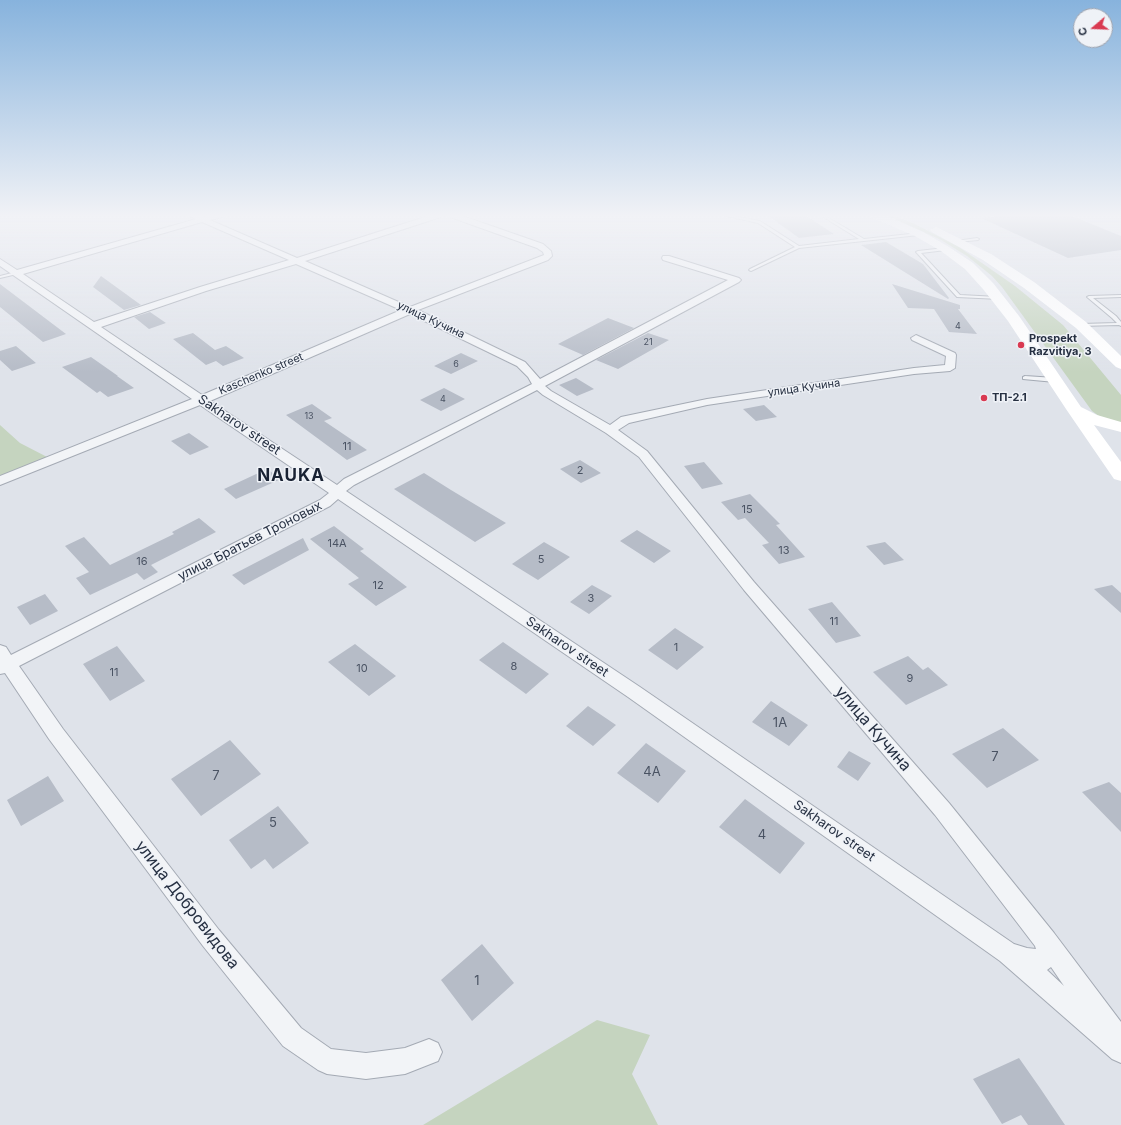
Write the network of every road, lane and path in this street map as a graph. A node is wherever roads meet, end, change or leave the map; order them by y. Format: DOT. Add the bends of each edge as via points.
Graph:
graph roads {
  1 [pos="8,268"];
  2 [pos="35,268"];
  3 [pos="274,268"];
  4 [pos="311,268"];
  5 [pos="520,268"];
  6 [pos="696,268"];
  7 [pos="756,268"];
  8 [pos="932,268"];
  9 [pos="970,268"];
  10 [pos="1003,268"];
  11 [pos="751,270"];
  12 [pos="16,273"];
  13 [pos="0,277"];
  14 [pos="1121,296"];
  15 [pos="998,298"];
  16 [pos="410,310"];
  17 [pos="1081,325"];
  18 [pos="1121,325"];
  19 [pos="93,326"];
  20 [pos="916,338"];
  21 [pos="1121,364"];
  22 [pos="1025,378"];
  23 [pos="1055,380"];
  24 [pos="538,385"];
  25 [pos="201,400"];
  26 [pos="1074,410"];
  27 [pos="1121,427"];
  28 [pos="610,430"];
  29 [pos="1121,475"];
  30 [pos="0,481"];
  31 [pos="338,492"];
  32 [pos="3,661"];
  33 [pos="1046,941"];
  34 [pos="1008,953"];
  35 [pos="1121,1042"];
  36 [pos="1121,1050"];
  37 [pos="428,1052"];
  1 -- 12 [label="street, Sakharov street"];
  2 -- 12 [label="street"];
  3 -- 19 [label="street"];
  4 -- 16 [label="street, улица Кучина"];
  5 -- 16 [label="street, Kaschenko street"];
  6 -- 24 [label="street, улица Братьев Троновых" via="736,280"];
  7 -- 11 [label="lane"];
  8 -- 15 [label="lane" via="959,296"];
  9 -- 15 [label="street"];
  10 -- 17 [label="street"];
  12 -- 13 [label="lane"];
  12 -- 19 [label="street, Sakharov street"];
  14 -- 18 [label="lane" via="1089,296"];
  15 -- 23 [label="street"];
  16 -- 24 [label="street, улица Кучина" via="521,364"];
  16 -- 25 [label="street, Kaschenko street"];
  17 -- 18 [label="lane"];
  17 -- 21 [label="street"];
  19 -- 25 [label="street, Sakharov street"];
  20 -- 28 [label="street, улица Кучина" via="951,354 950,368 914,371 707,402 625,420"];
  22 -- 23 [label="lane"];
  23 -- 26 [label="street"];
  24 -- 28 [label="street, улица Кучина" via="547,393"];
  24 -- 31 [label="street, улица Братьев Троновых" via="349,482"];
  25 -- 30 [label="street, Kaschenko street"];
  25 -- 31 [label="street, Sakharov street"];
  26 -- 27 [label="street" via="1091,420"];
  26 -- 29 [label="street"];
  28 -- 33 [label="street, улица Кучина" via="643,454 749,586 942,809"];
  31 -- 32 [label="street, улица Братьев Троновых" via="325,503"];
  31 -- 34 [label="street, Sakharov street" via="641,697"];
  32 -- 37 [label="street, улица Добровидова" via="211,938 292,1037 328,1061 366,1066 405,1061"];
  33 -- 34 [label="street" via="1048,954 1041,961 1028,960"];
  33 -- 35 [label="street, улица Кучина"];
  34 -- 36 [label="street, Sakharov street"];
}
